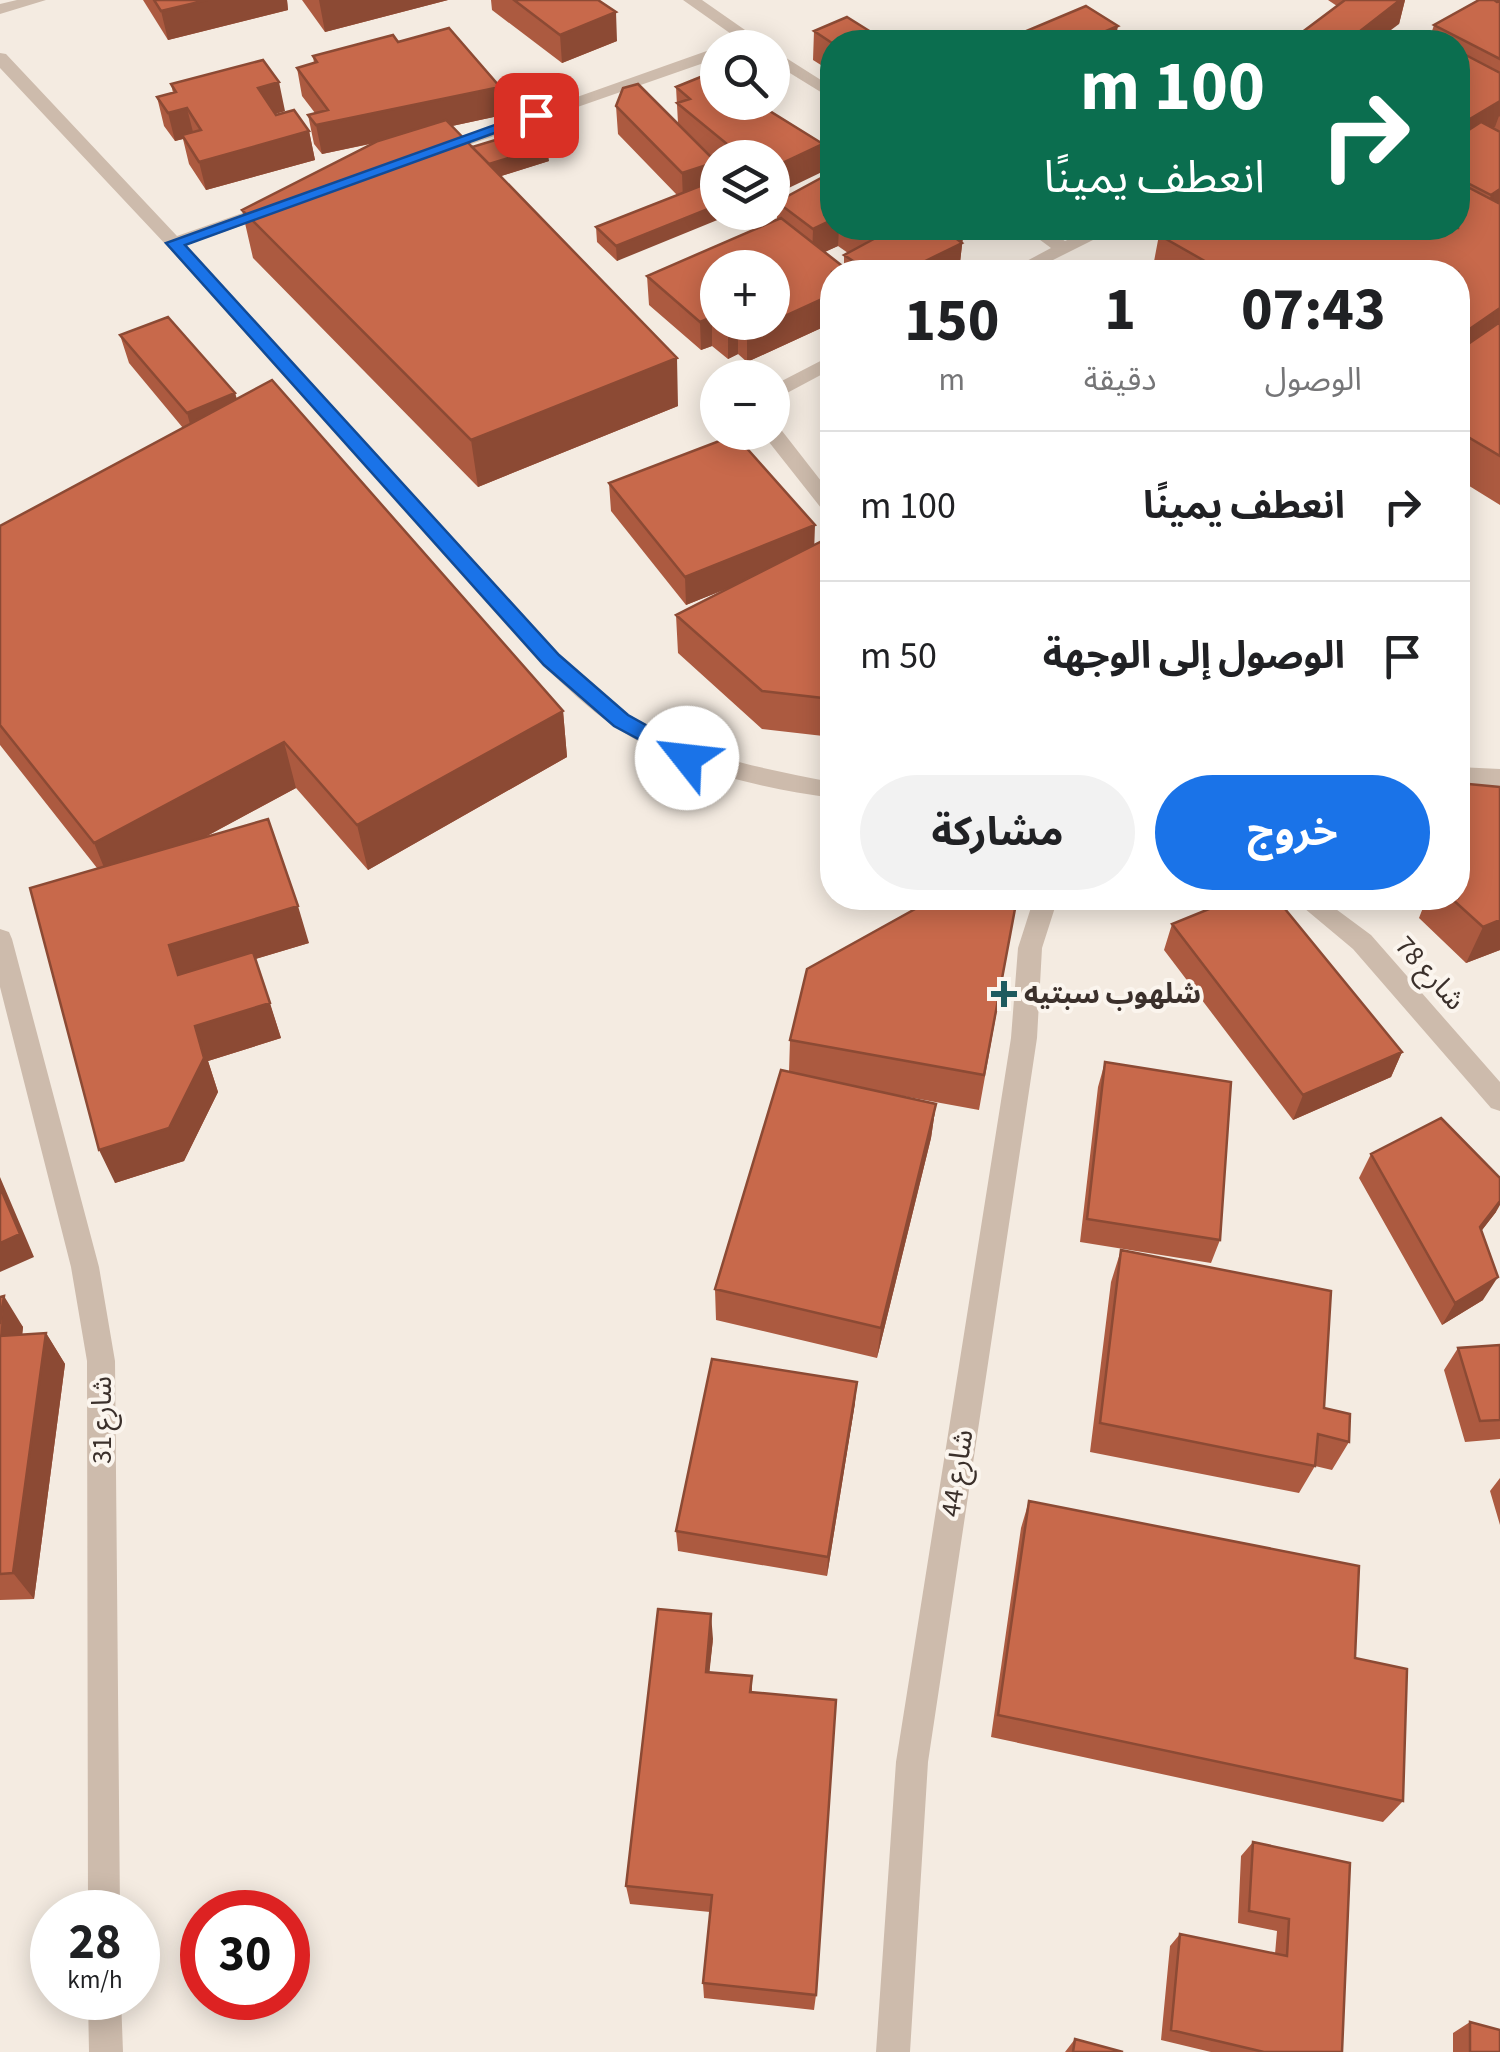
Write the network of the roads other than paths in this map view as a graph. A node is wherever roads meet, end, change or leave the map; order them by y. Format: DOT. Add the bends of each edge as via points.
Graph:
graph roads {
  1 [pos="38,0"];
  2 [pos="691,0"];
  3 [pos="0,9"];
  4 [pos="737,30"];
  5 [pos="0,58"];
  6 [pos="700,58"];
  7 [pos="790,66"];
  8 [pos="820,86"];
  9 [pos="418,157"];
  10 [pos="287,203"];
  11 [pos="1051,240"];
  12 [pos="1083,240"];
  13 [pos="174,243"];
  14 [pos="1065,249"];
  15 [pos="1042,260"];
  16 [pos="820,369"];
  17 [pos="790,385"];
  18 [pos="786,450"];
  19 [pos="820,493"];
  20 [pos="1470,777"];
  21 [pos="1500,778"];
  22 [pos="820,788"];
  23 [pos="1040,910"];
  24 [pos="1320,910"];
  25 [pos="0,939"];
  26 [pos="1500,1100"];
  27 [pos="104,1890"];
  28 [pos="105,2020"];
  29 [pos="106,2052"];
  30 [pos="893,2052"];
  1 -- 3 [label="street"];
  2 -- 4 [label="street"];
  5 -- 13 [label="street"];
  6 -- 9 [label="street"];
  7 -- 8 [label="street"];
  10 -- 13 [label="street"];
  11 -- 14 [label="street"];
  12 -- 14 [label="street"];
  13 -- 22 [label="street" via="485,589 621,720 687,758"];
  14 -- 15 [label="street"];
  16 -- 17 [label="street"];
  18 -- 19 [label="street"];
  20 -- 21 [label="street"];
  23 -- 30 [label="street, شارع 44" via="912,1762"];
  24 -- 26 [label="street, شارع 78" via="1362,942"];
  25 -- 27 [label="street, شارع 31" via="85,1267 102,1361"];
  28 -- 29 [label="street"];
}
